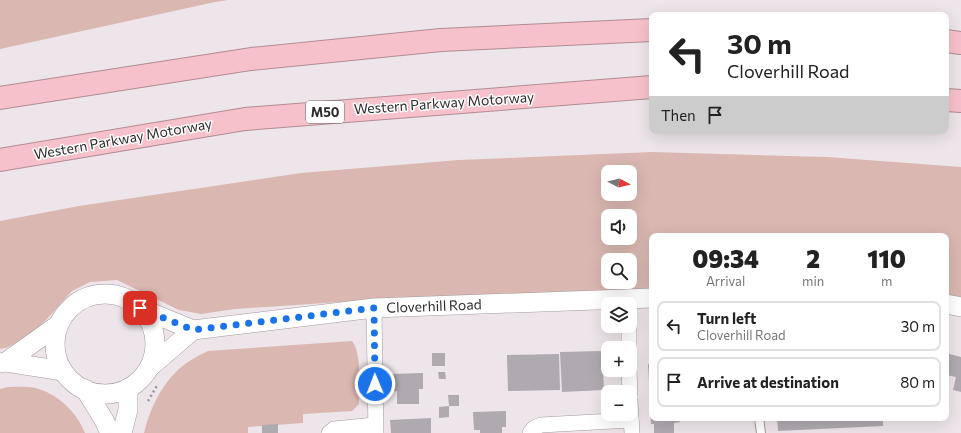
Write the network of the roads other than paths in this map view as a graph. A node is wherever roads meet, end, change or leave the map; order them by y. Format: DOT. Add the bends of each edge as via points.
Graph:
graph roads {
  1 [pos="649,30"];
  2 [pos="949,41"];
  3 [pos="961,43"];
  4 [pos="649,87"];
  5 [pos="0,98"];
  6 [pos="949,100"];
  7 [pos="961,101"];
  8 [pos="0,160"];
  9 [pos="649,298"];
  10 [pos="637,300"];
  11 [pos="601,302"];
  12 [pos="949,305"];
  13 [pos="961,307"];
  14 [pos="140,308"];
  15 [pos="374,308"];
  16 [pos="58,325"];
  17 [pos="193,330"];
  18 [pos="3,363"];
  19 [pos="150,367"];
  20 [pos="63,371"];
  21 [pos="128,388"];
  22 [pos="85,389"];
  23 [pos="759,421"];
  24 [pos="631,427"];
  25 [pos="376,429"];
  26 [pos="110,433"];
  27 [pos="122,433"];
  28 [pos="329,433"];
  29 [pos="530,433"];
  30 [pos="761,433"];
  1 -- 5 [label="highway" via="441,40 251,59"];
  2 -- 3 [label="highway"];
  4 -- 8 [label="highway, Western Parkway Motorway / M50" via="244,119"];
  6 -- 7 [label="highway"];
  9 -- 10 [label="street, Cloverhill Road"];
  11 -- 15 [label="street, Cloverhill Road"];
  12 -- 13 [label="street"];
  14 -- 16 [label="street" via="127,298 95,294 80,300 67,311"];
  14 -- 17 [label="street, Cloverhill Road"];
  14 -- 19 [label="street" via="150,321 155,337"];
  15 -- 17 [label="street, Cloverhill Road"];
  15 -- 25 [label="street"];
  16 -- 18 [label="street"];
  16 -- 20 [label="street" via="55,340 57,356"];
  17 -- 19 [label="street"];
  18 -- 20 [label="street"];
  19 -- 21 [label="street"];
  20 -- 22 [label="street" via="72,382"];
  21 -- 22 [label="street" via="114,393 99,393"];
  21 -- 27 [label="street" via="128,410"];
  22 -- 26 [label="street"];
  23 -- 30 [label="lane"];
  24 -- 29 [label="street" via="541,425"];
  25 -- 28 [label="street" via="334,429"];
}
